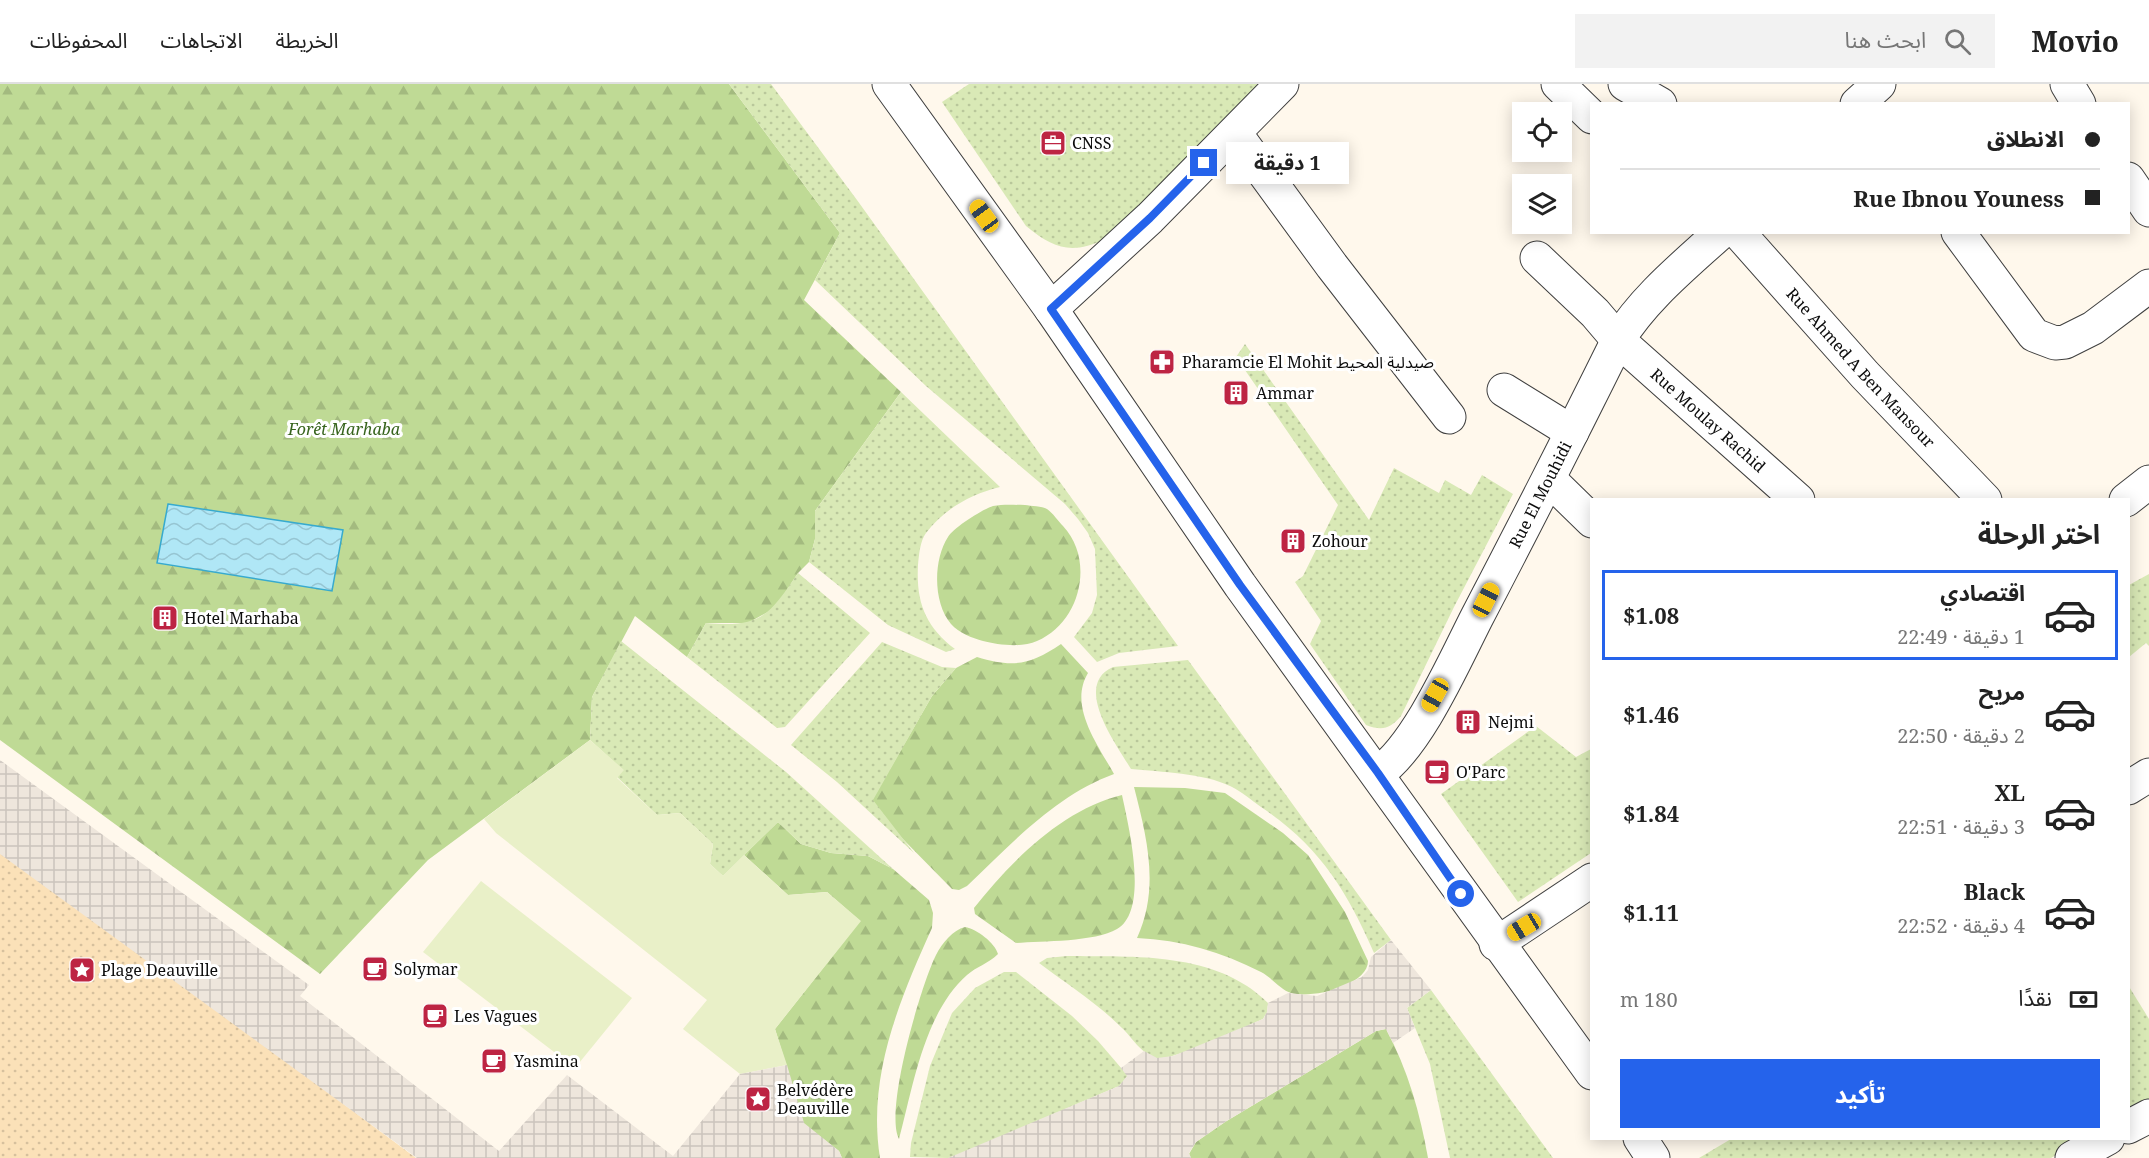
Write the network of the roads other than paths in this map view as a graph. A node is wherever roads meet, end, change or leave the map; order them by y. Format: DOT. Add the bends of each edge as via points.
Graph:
graph roads {
  1 [pos="889,84"];
  2 [pos="1282,84"];
  3 [pos="1558,84"];
  4 [pos="1625,84"];
  5 [pos="1879,84"];
  6 [pos="1656,102"];
  7 [pos="1859,102"];
  8 [pos="1590,115"];
  9 [pos="1235,133"];
  10 [pos="2130,182"];
  11 [pos="2149,210"];
  12 [pos="1720,234"];
  13 [pos="1740,234"];
  14 [pos="1959,234"];
  15 [pos="1537,258"];
  16 [pos="2149,286"];
  17 [pos="1051,309"];
  18 [pos="1618,340"];
  19 [pos="1504,390"];
  20 [pos="1449,417"];
  21 [pos="1572,432"];
  22 [pos="1549,479"];
  23 [pos="2149,482"];
  24 [pos="1796,498"];
  25 [pos="1983,498"];
  26 [pos="2129,498"];
  27 [pos="1590,519"];
  28 [pos="1378,773"];
  29 [pos="2149,775"];
  30 [pos="2130,787"];
  31 [pos="1590,881"];
  32 [pos="1496,944"];
  33 [pos="1590,1070"];
  34 [pos="2149,1116"];
  35 [pos="2130,1127"];
  36 [pos="1641,1140"];
  37 [pos="2104,1140"];
  38 [pos="1653,1158"];
  39 [pos="2072,1158"];
  1 -- 17 [label="street"];
  2 -- 9 [label="street"];
  3 -- 8 [label="street"];
  4 -- 6 [label="street"];
  5 -- 7 [label="street"];
  9 -- 17 [label="street"];
  9 -- 20 [label="street"];
  10 -- 11 [label="street"];
  12 -- 18 [label="street, Rue El Mouhidi" via="1661,286 1633,316"];
  13 -- 25 [label="street, Rue Ahmed A Ben Mansour" via="1857,367"];
  14 -- 16 [label="street" via="2034,334 2055,343 2093,328"];
  15 -- 18 [label="street, Rue Moulay Rachid"];
  17 -- 28 [label="street" via="1240,585"];
  18 -- 21 [label="street, Rue El Mouhidi"];
  18 -- 24 [label="street, Rue Moulay Rachid"];
  19 -- 21 [label="street"];
  21 -- 22 [label="street, Rue El Mouhidi"];
  22 -- 27 [label="street"];
  22 -- 28 [label="street, Rue El Mouhidi" via="1407,743"];
  23 -- 26 [label="street"];
  28 -- 32 [label="street"];
  29 -- 30 [label="street"];
  31 -- 32 [label="street"];
  32 -- 33 [label="street"];
  34 -- 35 [label="street"];
  36 -- 38 [label="street"];
  37 -- 39 [label="street"];
}
